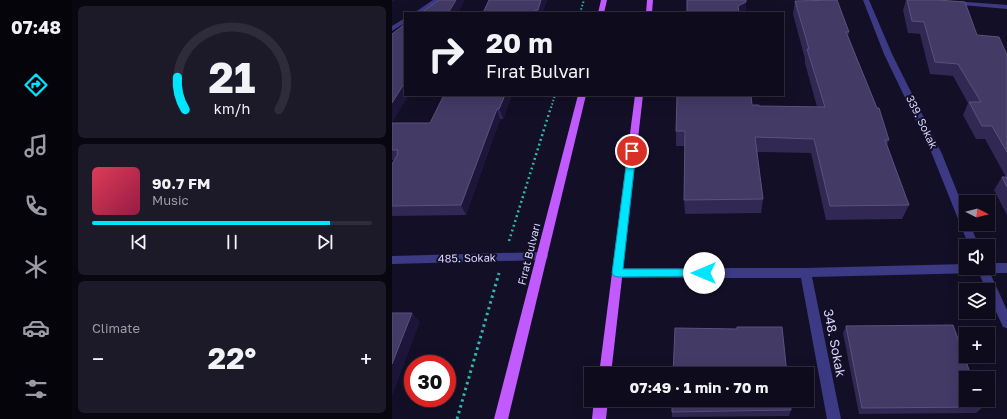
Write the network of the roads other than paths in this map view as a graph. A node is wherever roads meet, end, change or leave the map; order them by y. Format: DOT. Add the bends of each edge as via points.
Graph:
graph roads {
  1 [pos="438,0"];
  2 [pos="604,0"];
  3 [pos="650,0"];
  4 [pos="866,0"];
  5 [pos="944,2"];
  6 [pos="1007,7"];
  7 [pos="419,12"];
  8 [pos="601,12"];
  9 [pos="649,12"];
  10 [pos="404,21"];
  11 [pos="392,29"];
  12 [pos="582,96"];
  13 [pos="639,96"];
  14 [pos="971,239"];
  15 [pos="543,256"];
  16 [pos="392,260"];
  17 [pos="995,268"];
  18 [pos="1007,268"];
  19 [pos="959,269"];
  20 [pos="618,273"];
  21 [pos="806,273"];
  22 [pos="984,275"];
  23 [pos="1007,323"];
  24 [pos="606,367"];
  25 [pos="600,407"];
  26 [pos="501,419"];
  27 [pos="599,419"];
  28 [pos="834,419"];
  1 -- 7 [label="street"];
  2 -- 8 [label="main road"];
  3 -- 9 [label="main road"];
  4 -- 14 [label="street, 339. Sokak" via="888,54 937,154"];
  5 -- 6 [label="street"];
  10 -- 11 [label="street"];
  12 -- 15 [label="main road, Fırat Bulvarı"];
  13 -- 20 [label="main road"];
  15 -- 16 [label="street, 485. Sokak"];
  15 -- 26 [label="main road, Fırat Bulvarı"];
  17 -- 18 [label="street"];
  19 -- 21 [label="street"];
  20 -- 21 [label="street"];
  20 -- 24 [label="main road"];
  21 -- 28 [label="street, 348. Sokak"];
  22 -- 23 [label="street"];
  25 -- 27 [label="main road"];
}
